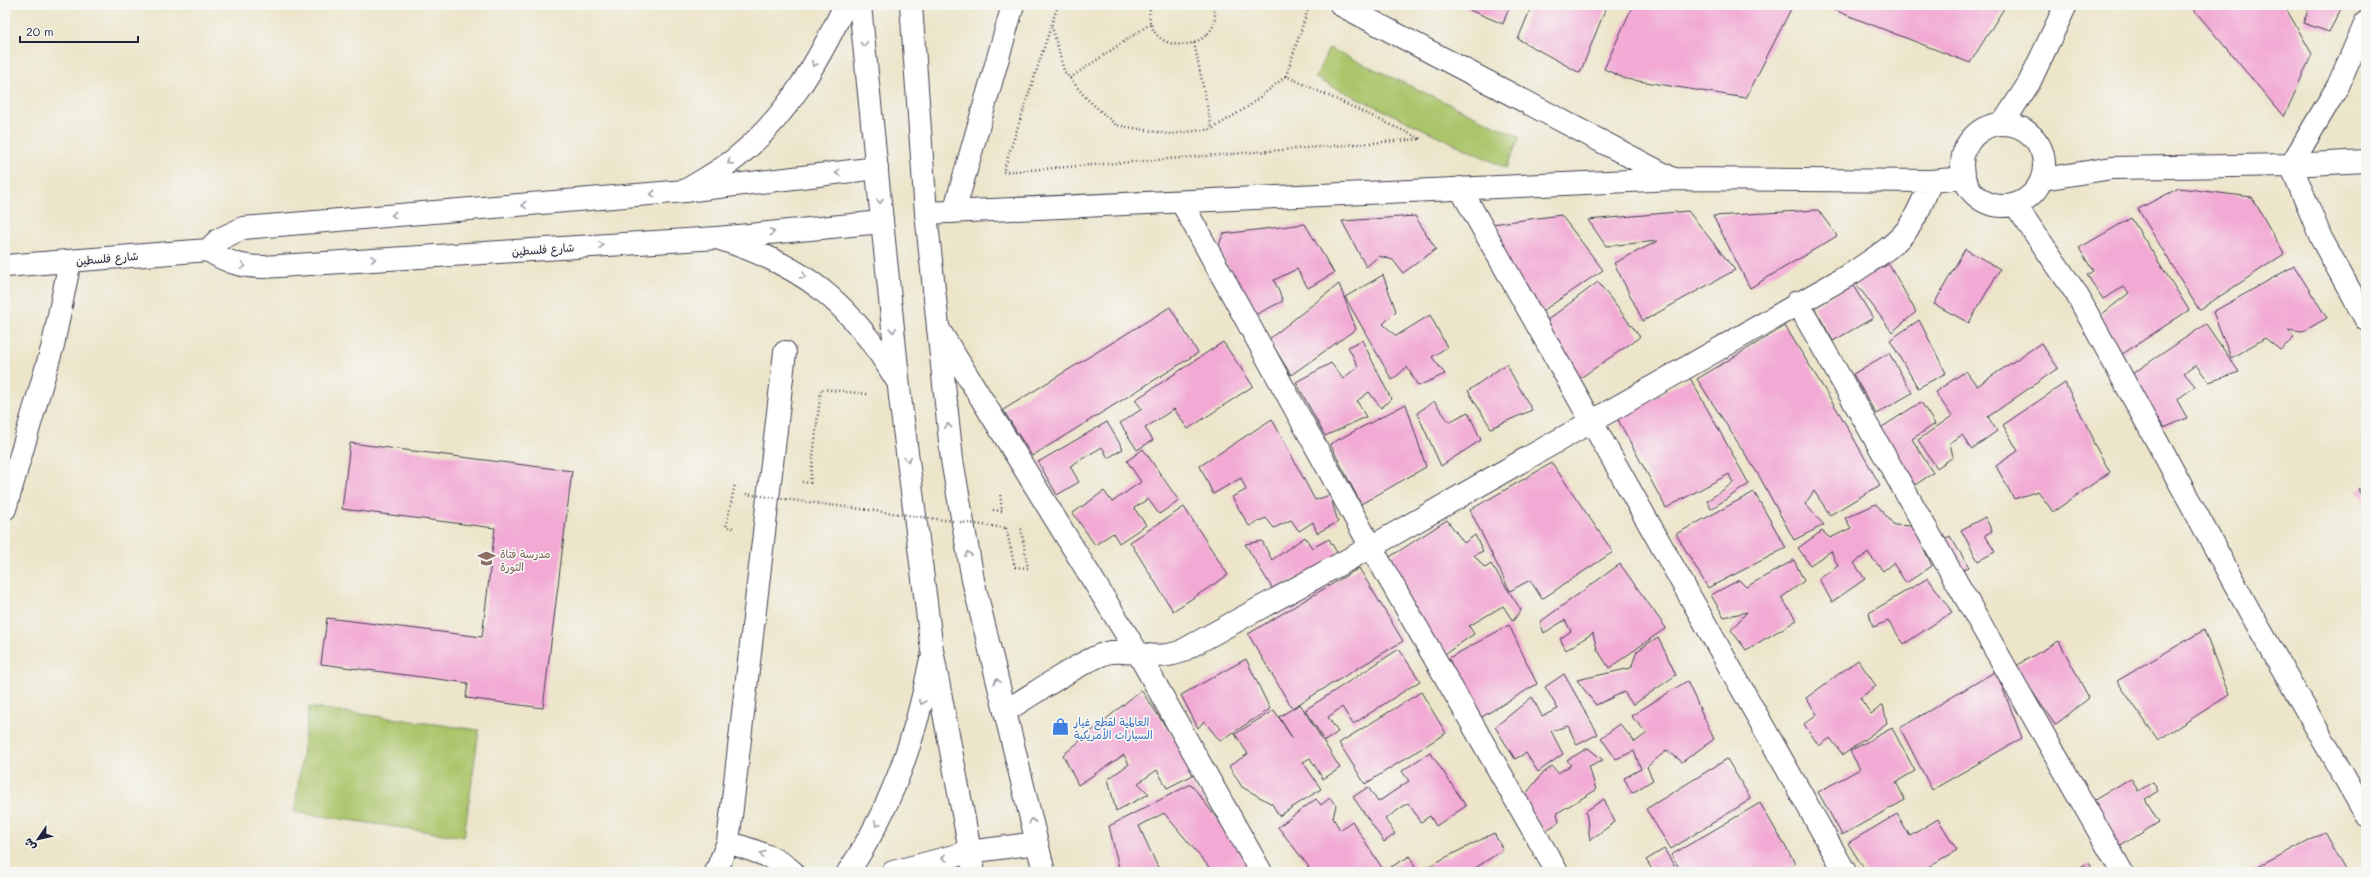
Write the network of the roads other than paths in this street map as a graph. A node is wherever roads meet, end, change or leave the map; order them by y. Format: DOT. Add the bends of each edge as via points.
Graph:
graph roads {
  1 [pos="845,5"];
  2 [pos="860,5"];
  3 [pos="911,5"];
  4 [pos="1013,5"];
  5 [pos="1340,5"];
  6 [pos="2066,5"];
  7 [pos="2366,22"];
  8 [pos="2003,123"];
  9 [pos="2366,161"];
  10 [pos="2291,165"];
  11 [pos="877,168"];
  12 [pos="1963,178"];
  13 [pos="2043,179"];
  14 [pos="1674,180"];
  15 [pos="1931,181"];
  16 [pos="1460,188"];
  17 [pos="685,191"];
  18 [pos="1182,203"];
  19 [pos="2016,206"];
  20 [pos="954,212"];
  21 [pos="926,213"];
  22 [pos="882,222"];
  23 [pos="717,238"];
  24 [pos="208,250"];
  25 [pos="70,261"];
  26 [pos="5,266"];
  27 [pos="1797,302"];
  28 [pos="2366,320"];
  29 [pos="938,328"];
  30 [pos="785,352"];
  31 [pos="899,390"];
  32 [pos="1591,420"];
  33 [pos="5,509"];
  34 [pos="1370,547"];
  35 [pos="932,650"];
  36 [pos="1139,655"];
  37 [pos="1005,712"];
  38 [pos="2366,815"];
  39 [pos="728,842"];
  40 [pos="1037,844"];
  41 [pos="972,862"];
  42 [pos="716,872"];
  43 [pos="792,872"];
  44 [pos="848,872"];
  45 [pos="893,872"];
  46 [pos="1044,872"];
  47 [pos="1261,872"];
  48 [pos="1557,872"];
  49 [pos="1845,872"];
  50 [pos="2122,872"];
  1 -- 17 [label="street, one-way" via="828,42 802,85 772,125 736,158"];
  2 -- 11 [label="street, one-way"];
  3 -- 21 [label="street"];
  4 -- 20 [label="street"];
  5 -- 14 [label="street"];
  6 -- 8 [label="street" via="2029,83"];
  7 -- 10 [label="street" via="2338,86"];
  8 -- 12 [label="street" via="1985,128 1970,140 1962,158"];
  8 -- 13 [label="street" via="2023,128 2038,141 2045,160"];
  9 -- 10 [label="street"];
  10 -- 13 [label="street" via="2112,168"];
  10 -- 28 [label="street" via="2320,238"];
  11 -- 17 [label="street, one-way"];
  11 -- 22 [label="street, one-way"];
  12 -- 15 [label="street"];
  12 -- 19 [label="street" via="1975,196 1994,206"];
  13 -- 19 [label="street" via="2033,196"];
  14 -- 15 [label="street"];
  14 -- 16 [label="street"];
  15 -- 27 [label="street" via="1906,232 1866,263"];
  16 -- 18 [label="street"];
  16 -- 32 [label="street"];
  17 -- 24 [label="street, one-way" via="243,228 218,240"];
  18 -- 20 [label="street"];
  18 -- 34 [label="street"];
  19 -- 38 [label="street" via="2076,294 2250,612"];
  20 -- 21 [label="street"];
  21 -- 29 [label="street"];
  23 -- 22 [label="street, شارع فلسطين, one-way"];
  22 -- 31 [label="street, one-way"];
  24 -- 23 [label="street, شارع فلسطين, one-way" via="235,264 263,266"];
  23 -- 31 [label="street, one-way" via="755,250 791,268 823,291 853,318 878,349"];
  24 -- 25 [label="street, شارع فلسطين"];
  25 -- 26 [label="street, شارع فلسطين"];
  25 -- 33 [label="street" via="53,345"];
  27 -- 32 [label="street"];
  27 -- 50 [label="street"];
  29 -- 36 [label="street"];
  37 -- 29 [label="street, one-way" via="973,580 959,503"];
  30 -- 39 [label="street"];
  31 -- 35 [label="street, one-way"];
  32 -- 34 [label="street"];
  32 -- 49 [label="street"];
  34 -- 36 [label="street" via="1180,652 1167,656"];
  34 -- 48 [label="street"];
  35 -- 41 [label="street"];
  35 -- 44 [label="street, one-way" via="922,704 907,755 887,805"];
  36 -- 37 [label="street" via="1111,652 1099,655"];
  36 -- 47 [label="street"];
  40 -- 37 [label="street, one-way"];
  39 -- 42 [label="street"];
  43 -- 39 [label="street, one-way" via="767,856"];
  40 -- 41 [label="street"];
  40 -- 46 [label="street"];
  41 -- 45 [label="street, one-way"];
}
